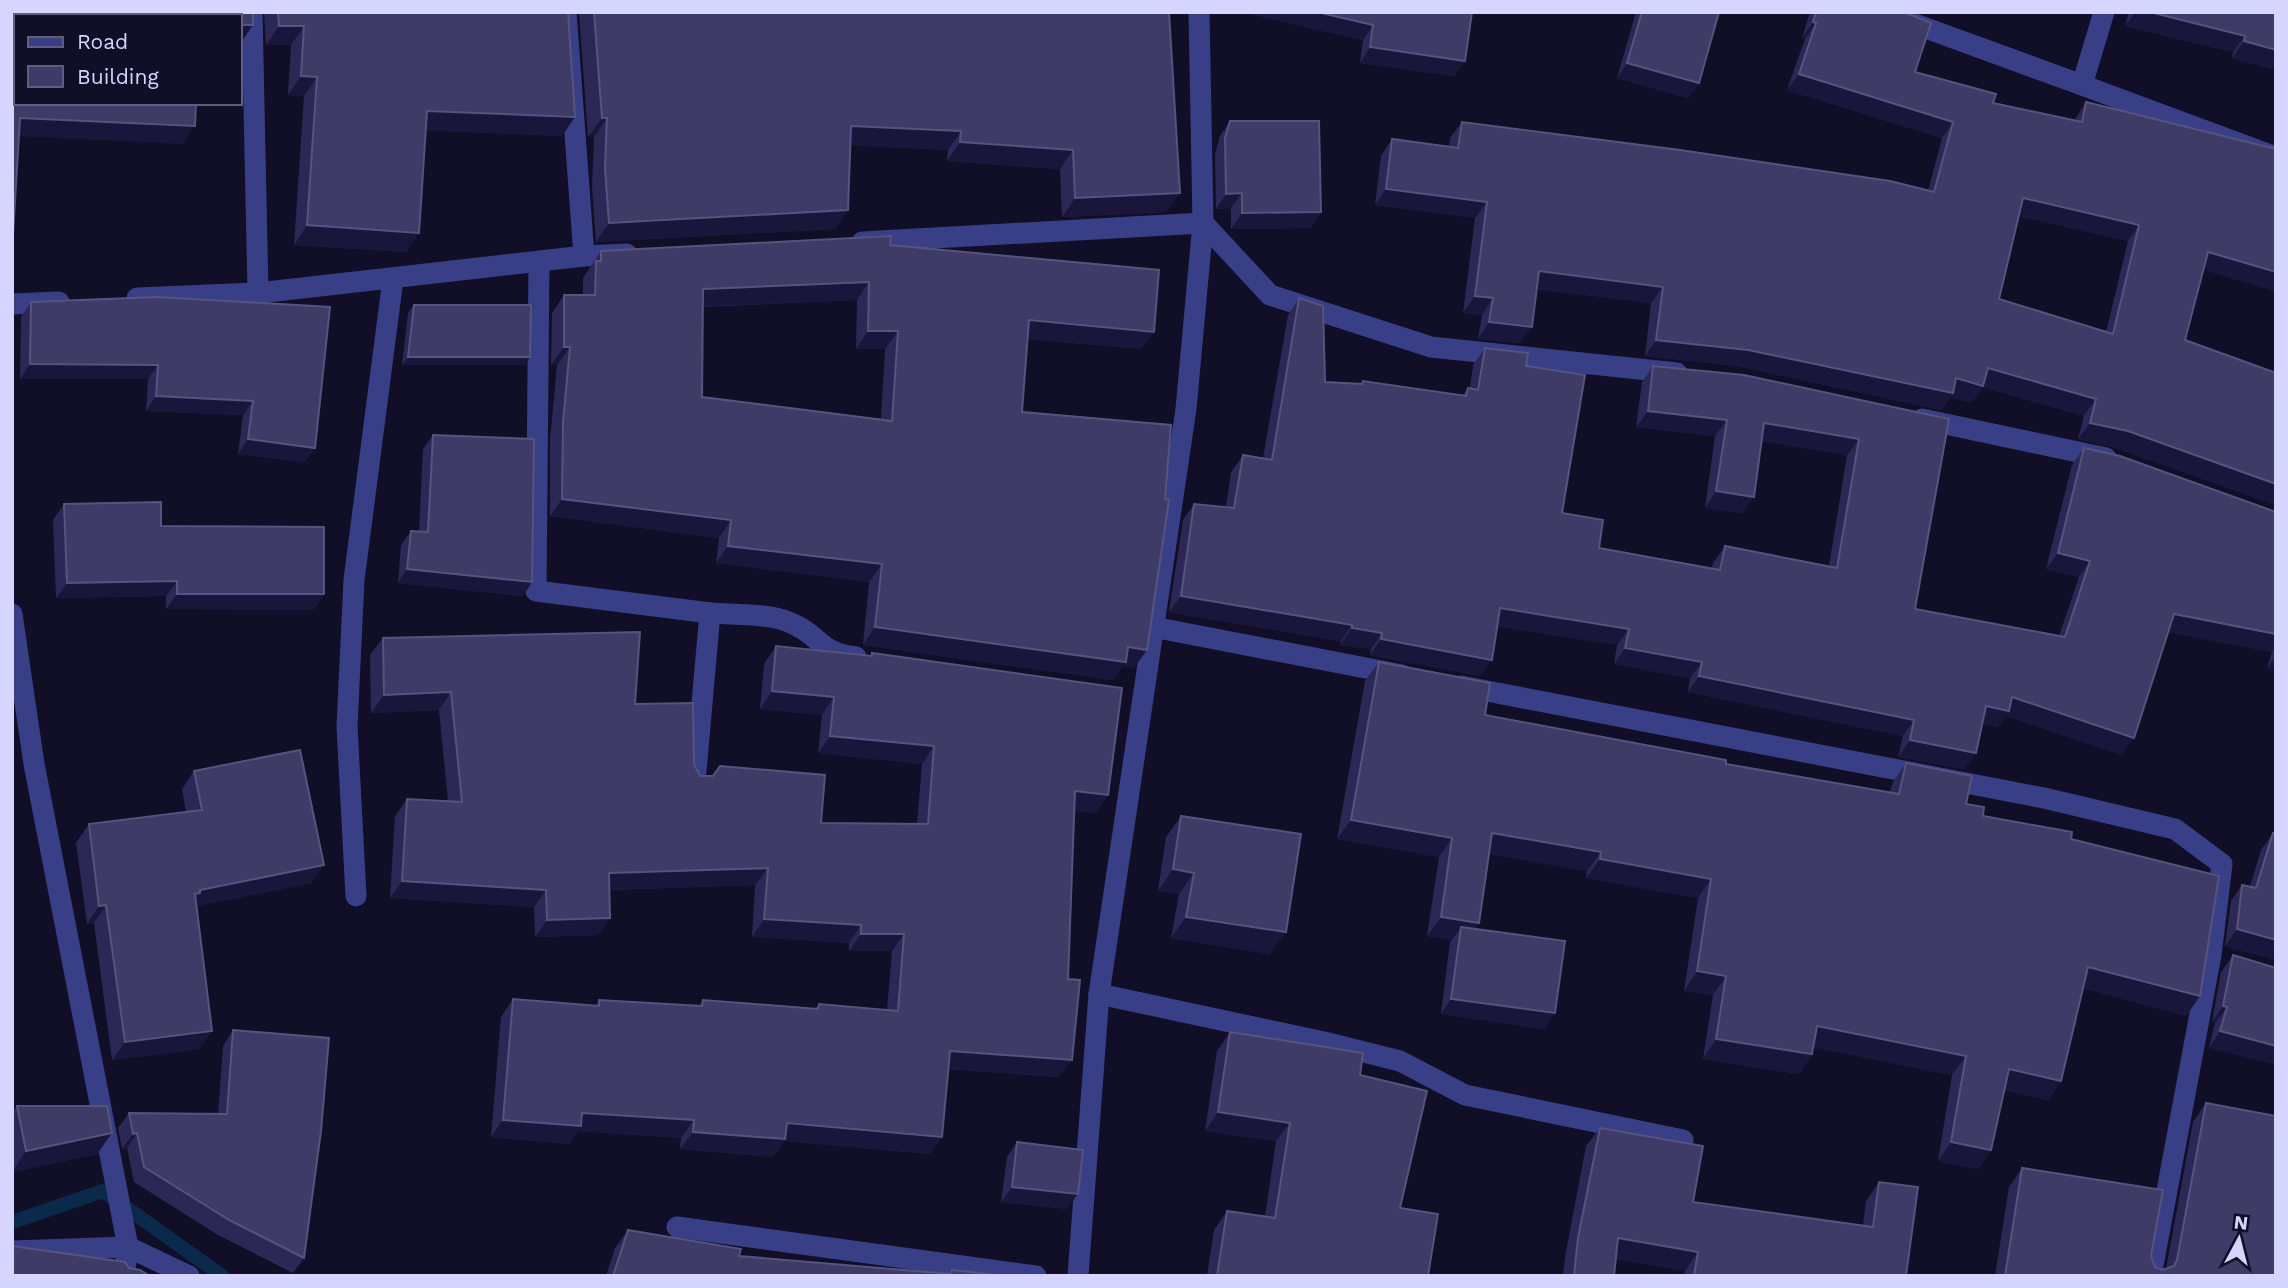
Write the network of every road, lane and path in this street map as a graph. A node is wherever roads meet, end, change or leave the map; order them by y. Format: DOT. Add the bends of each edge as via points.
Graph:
graph roads {
  1 [pos="253,12"];
  2 [pos="566,12"];
  3 [pos="1199,12"];
  4 [pos="1882,12"];
  5 [pos="2105,12"];
  6 [pos="2082,85"];
  7 [pos="2276,158"];
  8 [pos="1203,223"];
  9 [pos="838,243"];
  10 [pos="651,253"];
  11 [pos="584,256"];
  12 [pos="539,262"];
  13 [pos="393,279"];
  14 [pos="258,293"];
  15 [pos="122,299"];
  16 [pos="80,301"];
  17 [pos="12,303"];
  18 [pos="1693,374"];
  19 [pos="1896,413"];
  20 [pos="2125,464"];
  21 [pos="710,612"];
  22 [pos="12,614"];
  23 [pos="1153,627"];
  24 [pos="873,659"];
  25 [pos="1116,693"];
  26 [pos="1143,697"];
  27 [pos="695,782"];
  28 [pos="356,896"];
  29 [pos="2211,955"];
  30 [pos="2237,962"];
  31 [pos="1099,994"];
  32 [pos="1683,1140"];
  33 [pos="677,1227"];
  34 [pos="128,1247"];
  35 [pos="12,1251"];
  36 [pos="124,1276"];
  37 [pos="189,1276"];
  38 [pos="1036,1276"];
  39 [pos="1078,1276"];
  40 [pos="2151,1276"];
  1 -- 14 [label="street"];
  2 -- 11 [label="street"];
  3 -- 8 [label="street"];
  4 -- 6 [label="street"];
  5 -- 6 [label="street"];
  6 -- 7 [label="street"];
  8 -- 9 [label="street"];
  8 -- 18 [label="street" via="1270,295 1431,347"];
  8 -- 23 [label="street" via="1186,409"];
  10 -- 11 [label="street"];
  11 -- 12 [label="street"];
  12 -- 13 [label="street"];
  12 -- 21 [label="street" via="536,591"];
  13 -- 14 [label="street"];
  13 -- 28 [label="street" via="354,580 347,726"];
  14 -- 15 [label="street"];
  16 -- 17 [label="street"];
  19 -- 20 [label="street"];
  21 -- 24 [label="street" via="788,621 809,631 833,654"];
  21 -- 27 [label="street"];
  22 -- 34 [label="street" via="34,764"];
  23 -- 26 [label="street"];
  23 -- 29 [label="street" via="2044,798 2175,829 2222,864"];
  25 -- 26 [label="street"];
  26 -- 31 [label="street"];
  29 -- 30 [label="street"];
  29 -- 40 [label="street"];
  31 -- 32 [label="street" via="1400,1062 1465,1095"];
  31 -- 39 [label="street"];
  33 -- 38 [label="street"];
  34 -- 35 [label="street"];
  34 -- 36 [label="street"];
  34 -- 37 [label="street"];
}
